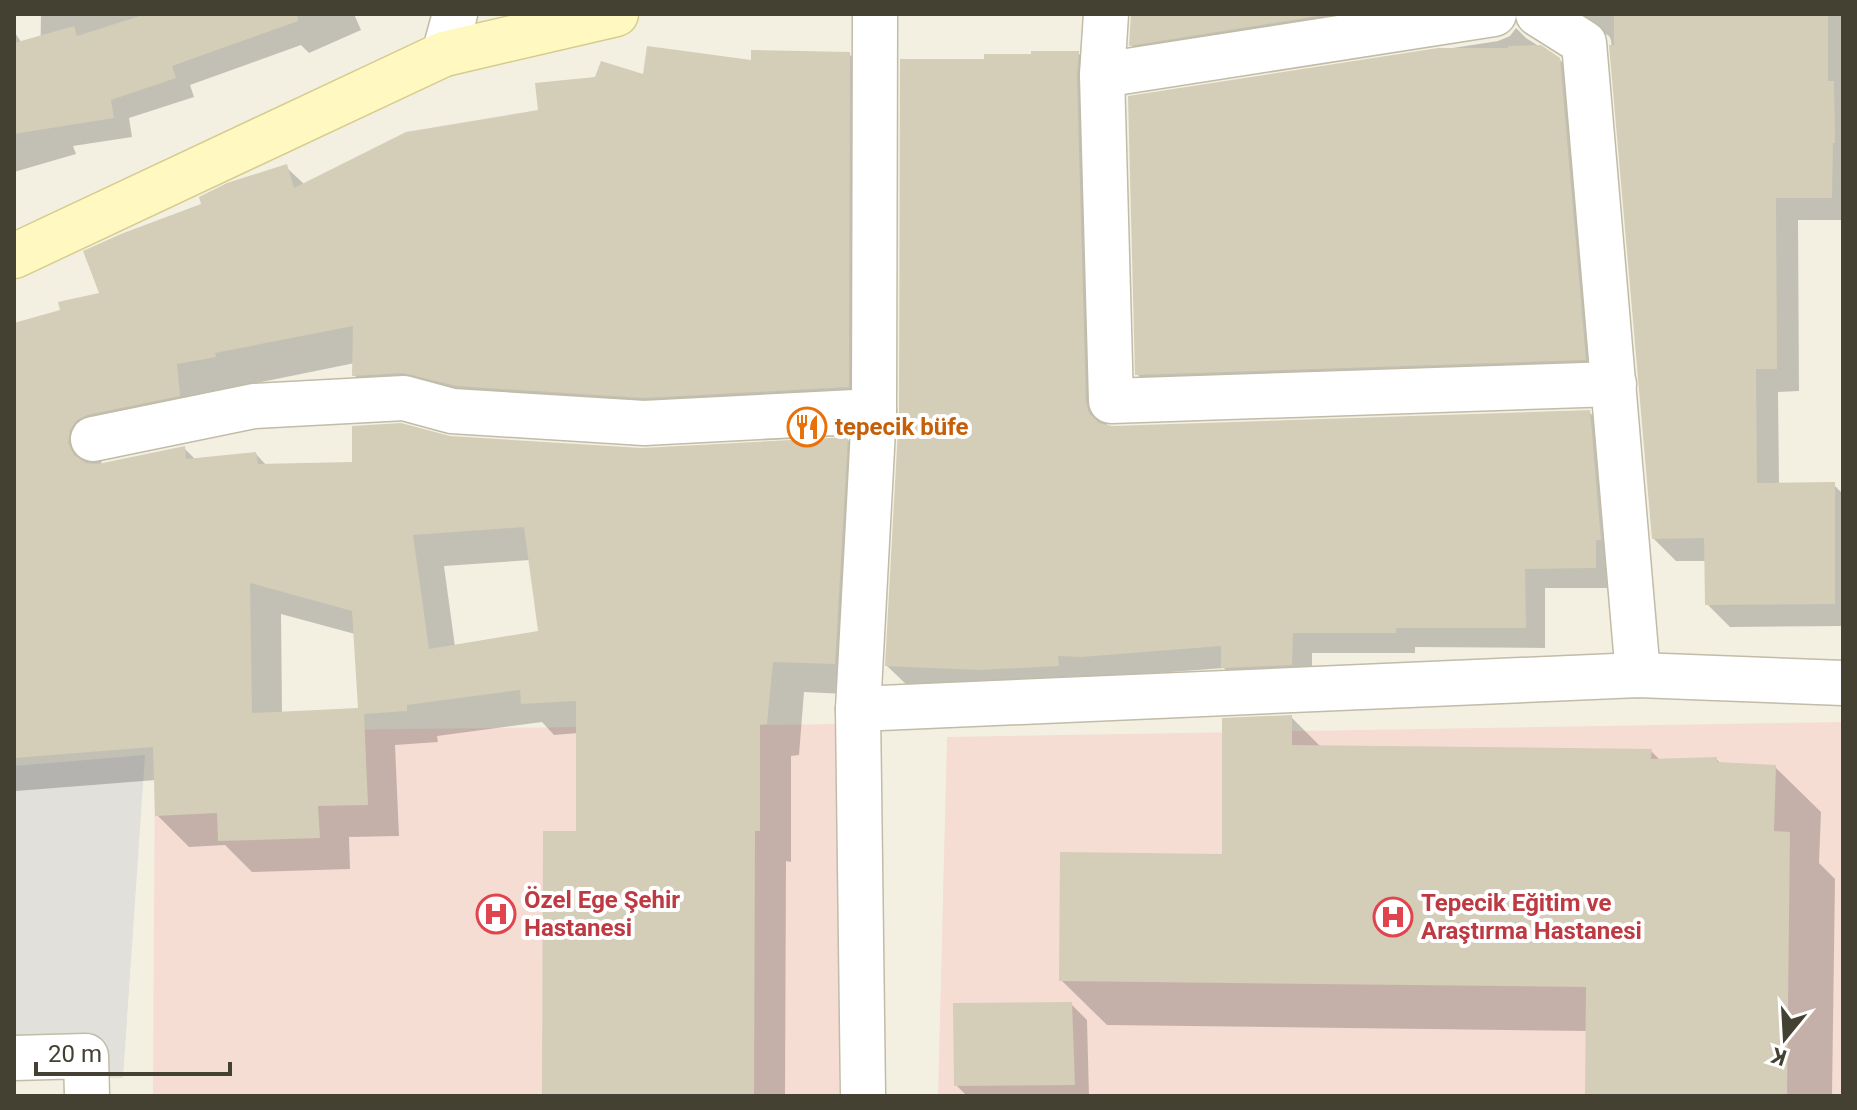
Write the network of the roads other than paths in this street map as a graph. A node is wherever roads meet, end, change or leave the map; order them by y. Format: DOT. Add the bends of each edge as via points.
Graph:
graph roads {
  1 [pos="616,14"];
  2 [pos="875,14"];
  3 [pos="1106,14"];
  4 [pos="1494,14"];
  5 [pos="1538,14"];
  6 [pos="449,34"];
  7 [pos="1102,75"];
  8 [pos="14,256"];
  9 [pos="1614,384"];
  10 [pos="874,411"];
  11 [pos="93,439"];
  12 [pos="1638,675"];
  13 [pos="1843,683"];
  14 [pos="858,709"];
  15 [pos="14,1058"];
  16 [pos="87,1096"];
  17 [pos="863,1096"];
  1 -- 6 [label="street"];
  2 -- 10 [label="street"];
  3 -- 7 [label="street"];
  4 -- 7 [label="street"];
  5 -- 9 [label="street" via="1584,43"];
  6 -- 8 [label="street"];
  7 -- 9 [label="street" via="1111,401"];
  9 -- 12 [label="street"];
  10 -- 11 [label="street" via="644,423 452,411 404,398 254,406"];
  10 -- 14 [label="street"];
  12 -- 13 [label="street"];
  12 -- 14 [label="street"];
  14 -- 17 [label="street"];
  15 -- 16 [label="street" via="86,1056"];
}
